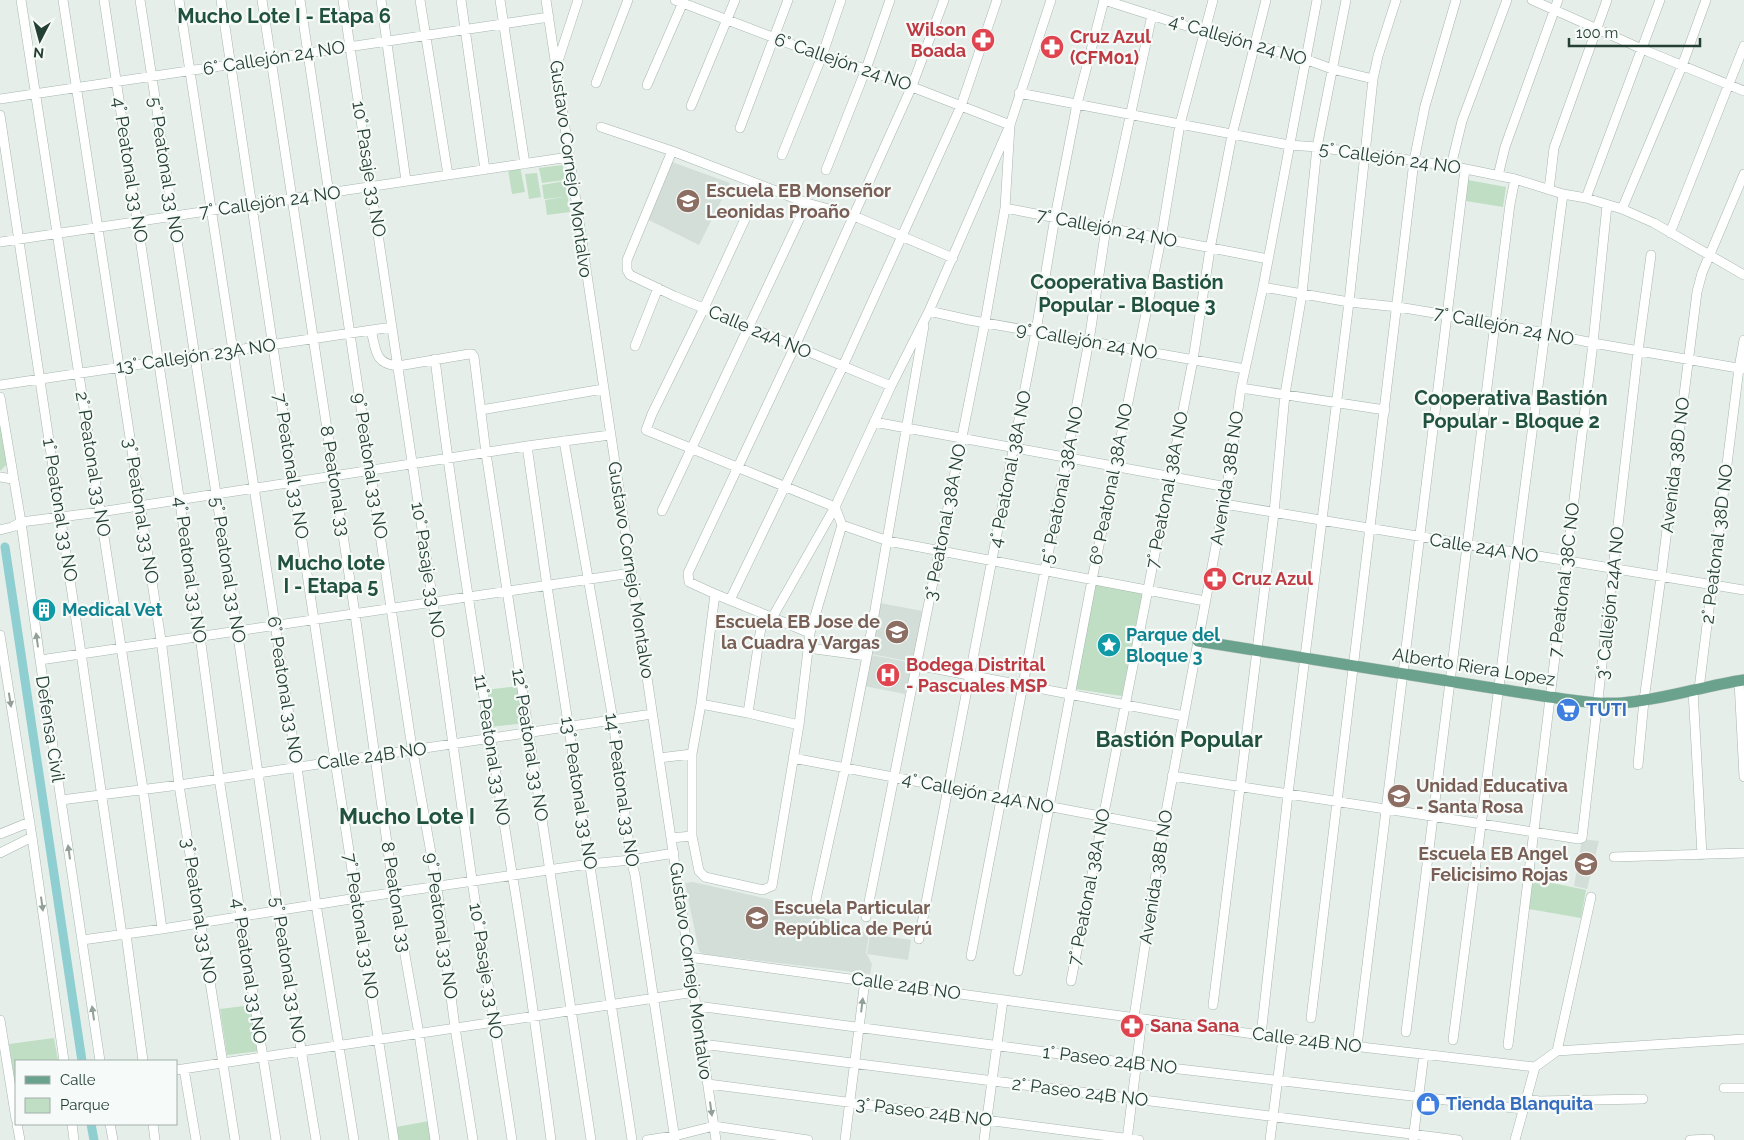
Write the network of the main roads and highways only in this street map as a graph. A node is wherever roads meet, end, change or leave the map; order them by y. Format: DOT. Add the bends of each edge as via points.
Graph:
graph roads {
  1 [pos="1198,641"];
  2 [pos="1741,681"];
  1 -- 2 [label="main road, Alberto Riera Lopez" via="1599,703 1644,700"];
}
